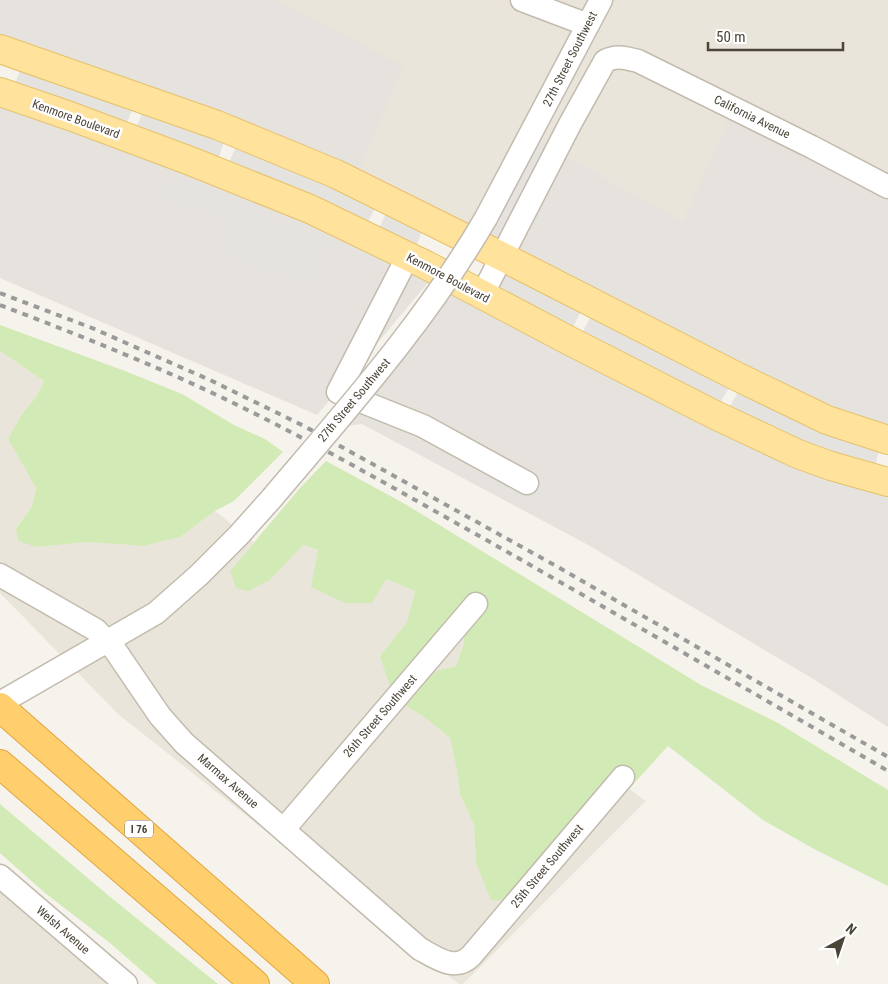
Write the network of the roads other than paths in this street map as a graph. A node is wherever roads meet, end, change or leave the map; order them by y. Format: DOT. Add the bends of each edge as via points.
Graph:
graph roads {
  1 [pos="522,0"];
  2 [pos="600,0"];
  3 [pos="588,25"];
  4 [pos="0,49"];
  5 [pos="0,92"];
  6 [pos="888,186"];
  7 [pos="408,256"];
  8 [pos="503,257"];
  9 [pos="482,295"];
  10 [pos="888,440"];
  11 [pos="888,482"];
  12 [pos="527,483"];
  13 [pos="0,575"];
  14 [pos="476,604"];
  15 [pos="107,641"];
  16 [pos="0,705"];
  17 [pos="0,764"];
  18 [pos="622,777"];
  19 [pos="284,829"];
  20 [pos="0,876"];
  21 [pos="278,951"];
  22 [pos="471,956"];
  23 [pos="126,984"];
  24 [pos="255,984"];
  25 [pos="316,984"];
  26 [pos="323,984"];
  1 -- 3 [label="street"];
  2 -- 3 [label="street, 27th Street Southwest"];
  3 -- 15 [label="street, 27th Street Southwest, bridge" via="486,218 455,269 401,344 238,536 156,613"];
  4 -- 8 [label="main road" via="226,128 336,174"];
  5 -- 7 [label="main road, Kenmore Boulevard" via="301,205"];
  6 -- 8 [label="street, California Avenue" via="638,62 614,57 605,61 570,124"];
  7 -- 9 [label="main road, Kenmore Boulevard"];
  7 -- 12 [label="street" via="338,392 423,426"];
  8 -- 9 [label="street"];
  8 -- 10 [label="main road" via="827,420"];
  9 -- 11 [label="main road, Kenmore Boulevard" via="798,454"];
  13 -- 15 [label="street, Marmax Avenue" via="96,630"];
  14 -- 19 [label="street, 26th Street Southwest"];
  15 -- 16 [label="street, 27th Street Southwest"];
  15 -- 19 [label="street, Marmax Avenue" via="160,716 184,743"];
  16 -- 21 [label="highway, I 76"];
  17 -- 24 [label="highway"];
  18 -- 22 [label="street, 25th Street Southwest"];
  19 -- 22 [label="street, Marmax Avenue" via="420,949 458,964"];
  20 -- 23 [label="street, Welsh Avenue"];
  21 -- 25 [label="highway"];
  21 -- 26 [label="highway, I 76"];
}
